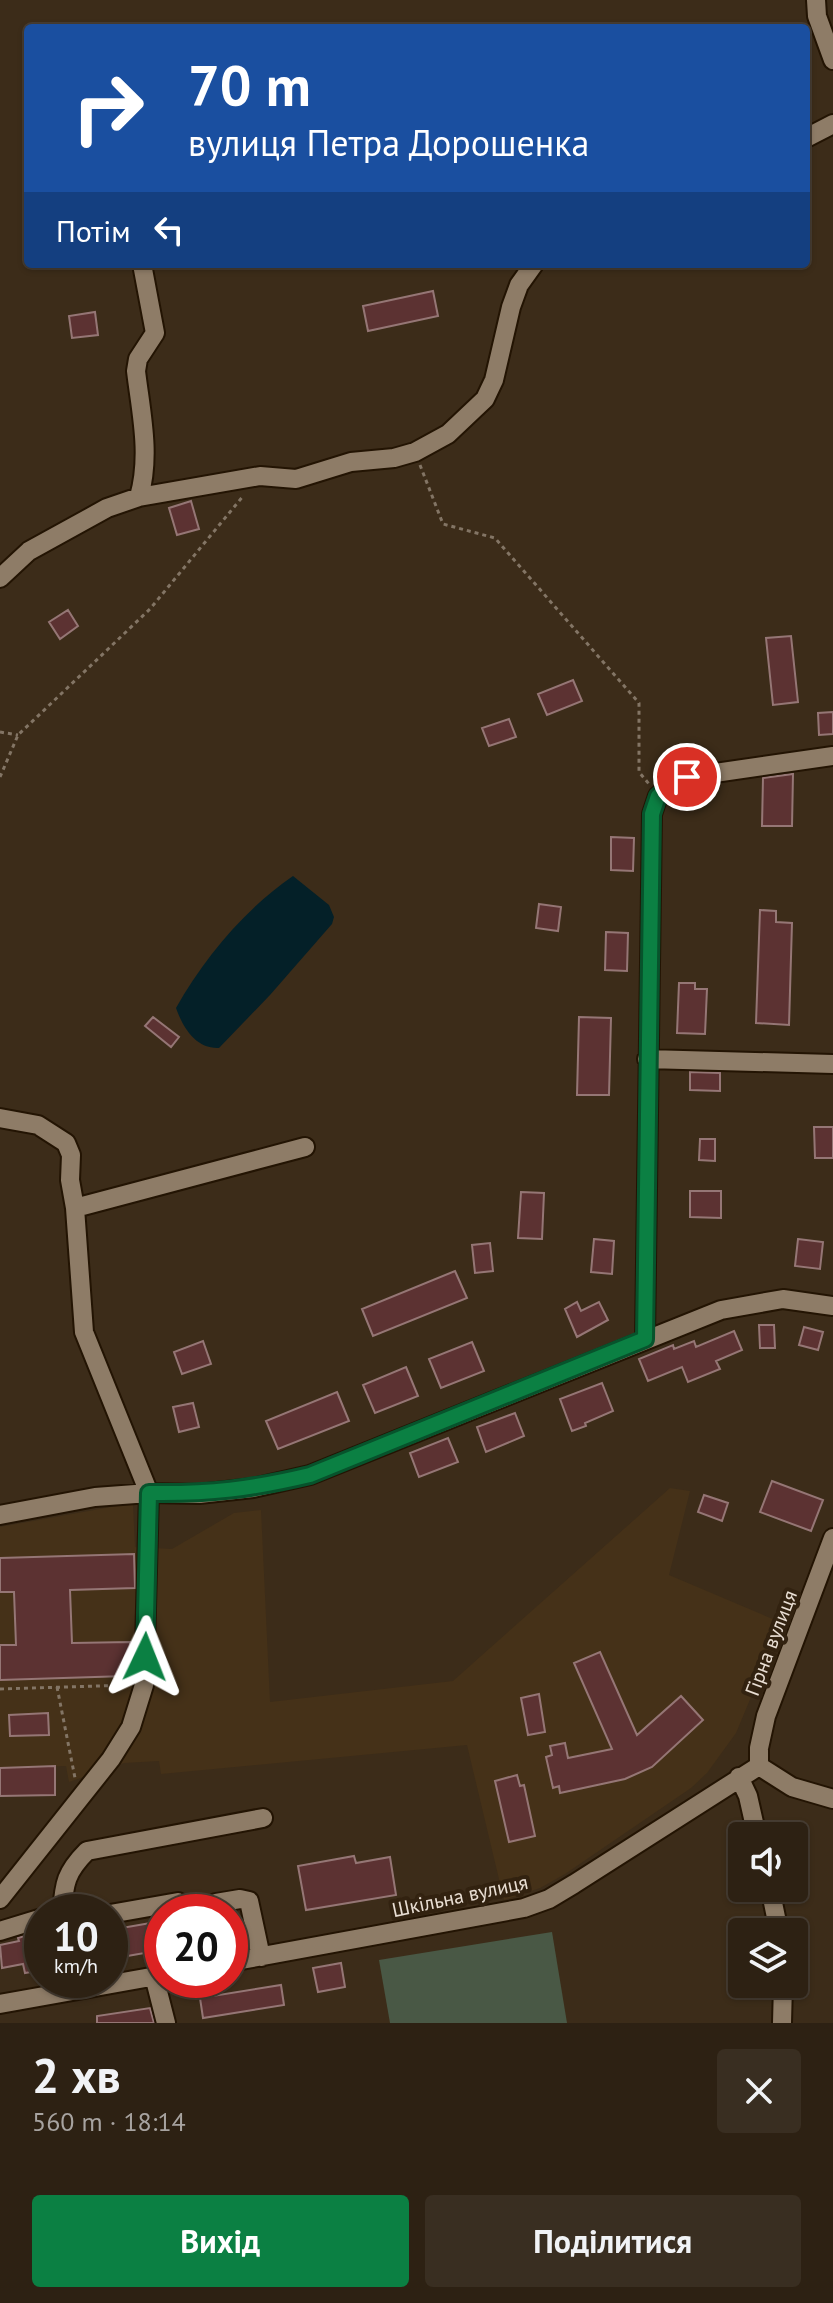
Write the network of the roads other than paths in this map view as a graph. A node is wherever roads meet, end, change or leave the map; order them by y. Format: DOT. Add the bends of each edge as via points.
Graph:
graph roads {
  1 [pos="816,0"];
  2 [pos="833,60"];
  3 [pos="833,124"];
  4 [pos="810,136"];
  5 [pos="143,268"];
  6 [pos="531,268"];
  7 [pos="139,497"];
  8 [pos="0,578"];
  9 [pos="833,756"];
  10 [pos="647,1059"];
  11 [pos="833,1064"];
  12 [pos="0,1118"];
  13 [pos="305,1147"];
  14 [pos="75,1208"];
  15 [pos="833,1306"];
  16 [pos="645,1339"];
  17 [pos="149,1493"];
  18 [pos="0,1515"];
  19 [pos="833,1538"];
  20 [pos="759,1766"];
  21 [pos="739,1777"];
  22 [pos="833,1799"];
  23 [pos="263,1818"];
  24 [pos="754,1822"];
  25 [pos="63,1894"];
  26 [pos="0,1899"];
  27 [pos="248,1900"];
  28 [pos="24,1924"];
  29 [pos="0,1931"];
  30 [pos="261,1957"];
  31 [pos="248,1959"];
  32 [pos="24,1998"];
  33 [pos="162,1998"];
  34 [pos="783,1998"];
  35 [pos="0,2004"];
  36 [pos="166,2023"];
  37 [pos="782,2023"];
  1 -- 2 [label="street"];
  3 -- 4 [label="street"];
  5 -- 7 [label="street" via="155,333 136,371 146,457"];
  6 -- 7 [label="street" via="515,296 485,399 448,434 415,452 351,462 296,479 260,476"];
  7 -- 8 [label="street" via="107,508 29,551"];
  9 -- 10 [label="street" via="687,777 658,796 652,814"];
  10 -- 11 [label="street"];
  10 -- 16 [label="street"];
  12 -- 14 [label="street" via="38,1125 66,1143"];
  13 -- 14 [label="street"];
  14 -- 17 [label="street" via="84,1332"];
  15 -- 16 [label="street" via="783,1299 756,1303 721,1310"];
  16 -- 17 [label="street" via="310,1475 253,1488"];
  17 -- 18 [label="street"];
  17 -- 26 [label="street" via="144,1685 131,1727"];
  19 -- 20 [label="street, Гірна вулиця" via="766,1716"];
  20 -- 21 [label="street, Шкільна вулиця"];
  20 -- 22 [label="street" via="792,1787"];
  21 -- 24 [label="street"];
  21 -- 30 [label="street, Шкільна вулиця" via="574,1884 524,1908"];
  23 -- 25 [label="street" via="87,1851 71,1866"];
  27 -- 30 [label="street"];
  28 -- 29 [label="street"];
  30 -- 31 [label="street, Шкільна вулиця"];
  32 -- 35 [label="street"];
  33 -- 36 [label="street"];
  34 -- 37 [label="street"];
}
